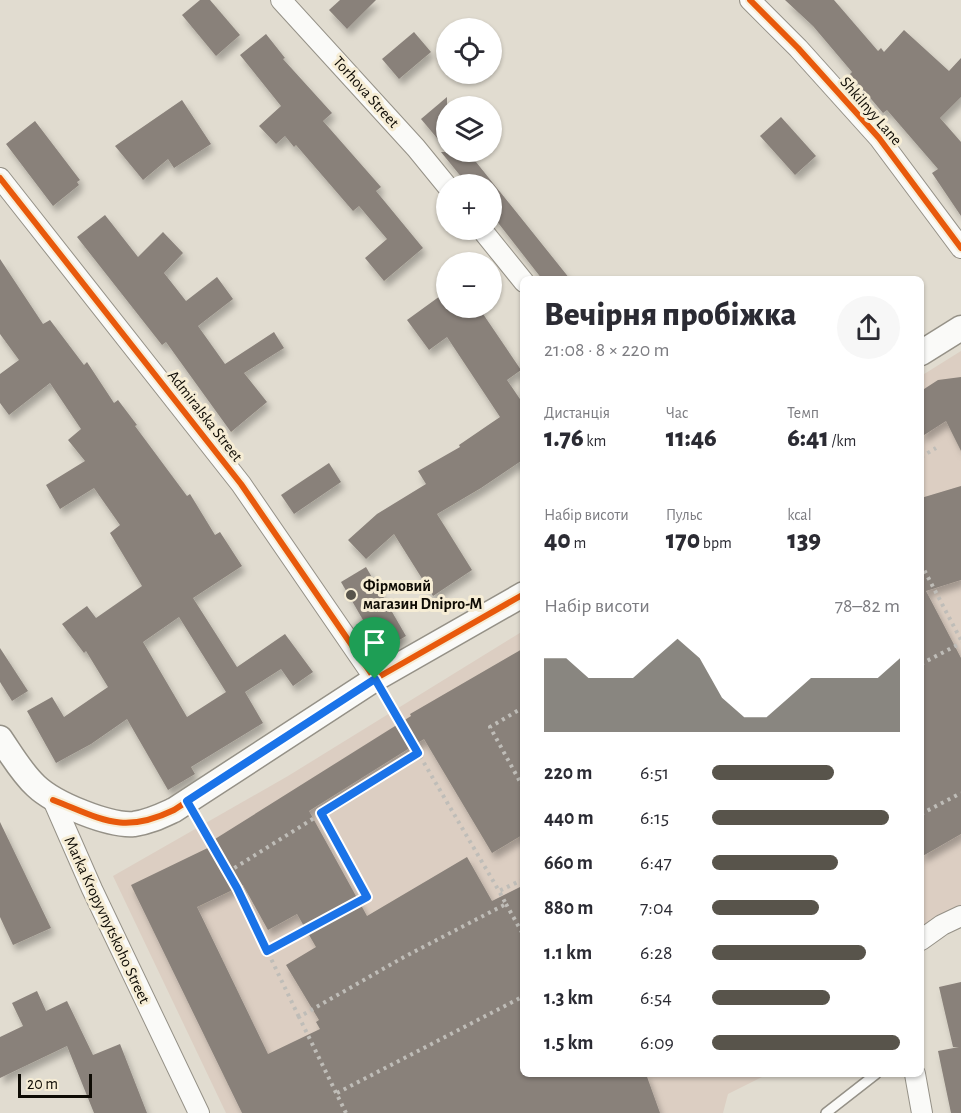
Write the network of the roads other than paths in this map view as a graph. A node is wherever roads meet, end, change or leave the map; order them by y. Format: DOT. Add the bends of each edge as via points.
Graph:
graph roads {
  1 [pos="281,0"];
  2 [pos="750,0"];
  3 [pos="437,174"];
  4 [pos="0,178"];
  5 [pos="490,240"];
  6 [pos="961,248"];
  7 [pos="520,277"];
  8 [pos="961,327"];
  9 [pos="924,351"];
  10 [pos="520,596"];
  11 [pos="375,679"];
  12 [pos="0,738"];
  13 [pos="53,800"];
  14 [pos="961,916"];
  15 [pos="924,938"];
  16 [pos="872,1077"];
  17 [pos="915,1077"];
  18 [pos="199,1113"];
  19 [pos="826,1113"];
  20 [pos="921,1113"];
  1 -- 3 [label="street, Torhova Street"];
  2 -- 6 [label="street, Shkilnyy Lane" via="879,138"];
  4 -- 11 [label="street, Admiralska Street" via="241,484"];
  5 -- 7 [label="street"];
  8 -- 9 [label="street"];
  10 -- 11 [label="street"];
  11 -- 13 [label="street" via="155,819 113,823"];
  12 -- 13 [label="street, Marka Kropyvnytskoho Street" via="23,771"];
  13 -- 18 [label="street, Marka Kropyvnytskoho Street"];
  14 -- 15 [label="street"];
  16 -- 19 [label="lane"];
  17 -- 20 [label="street"];
}
